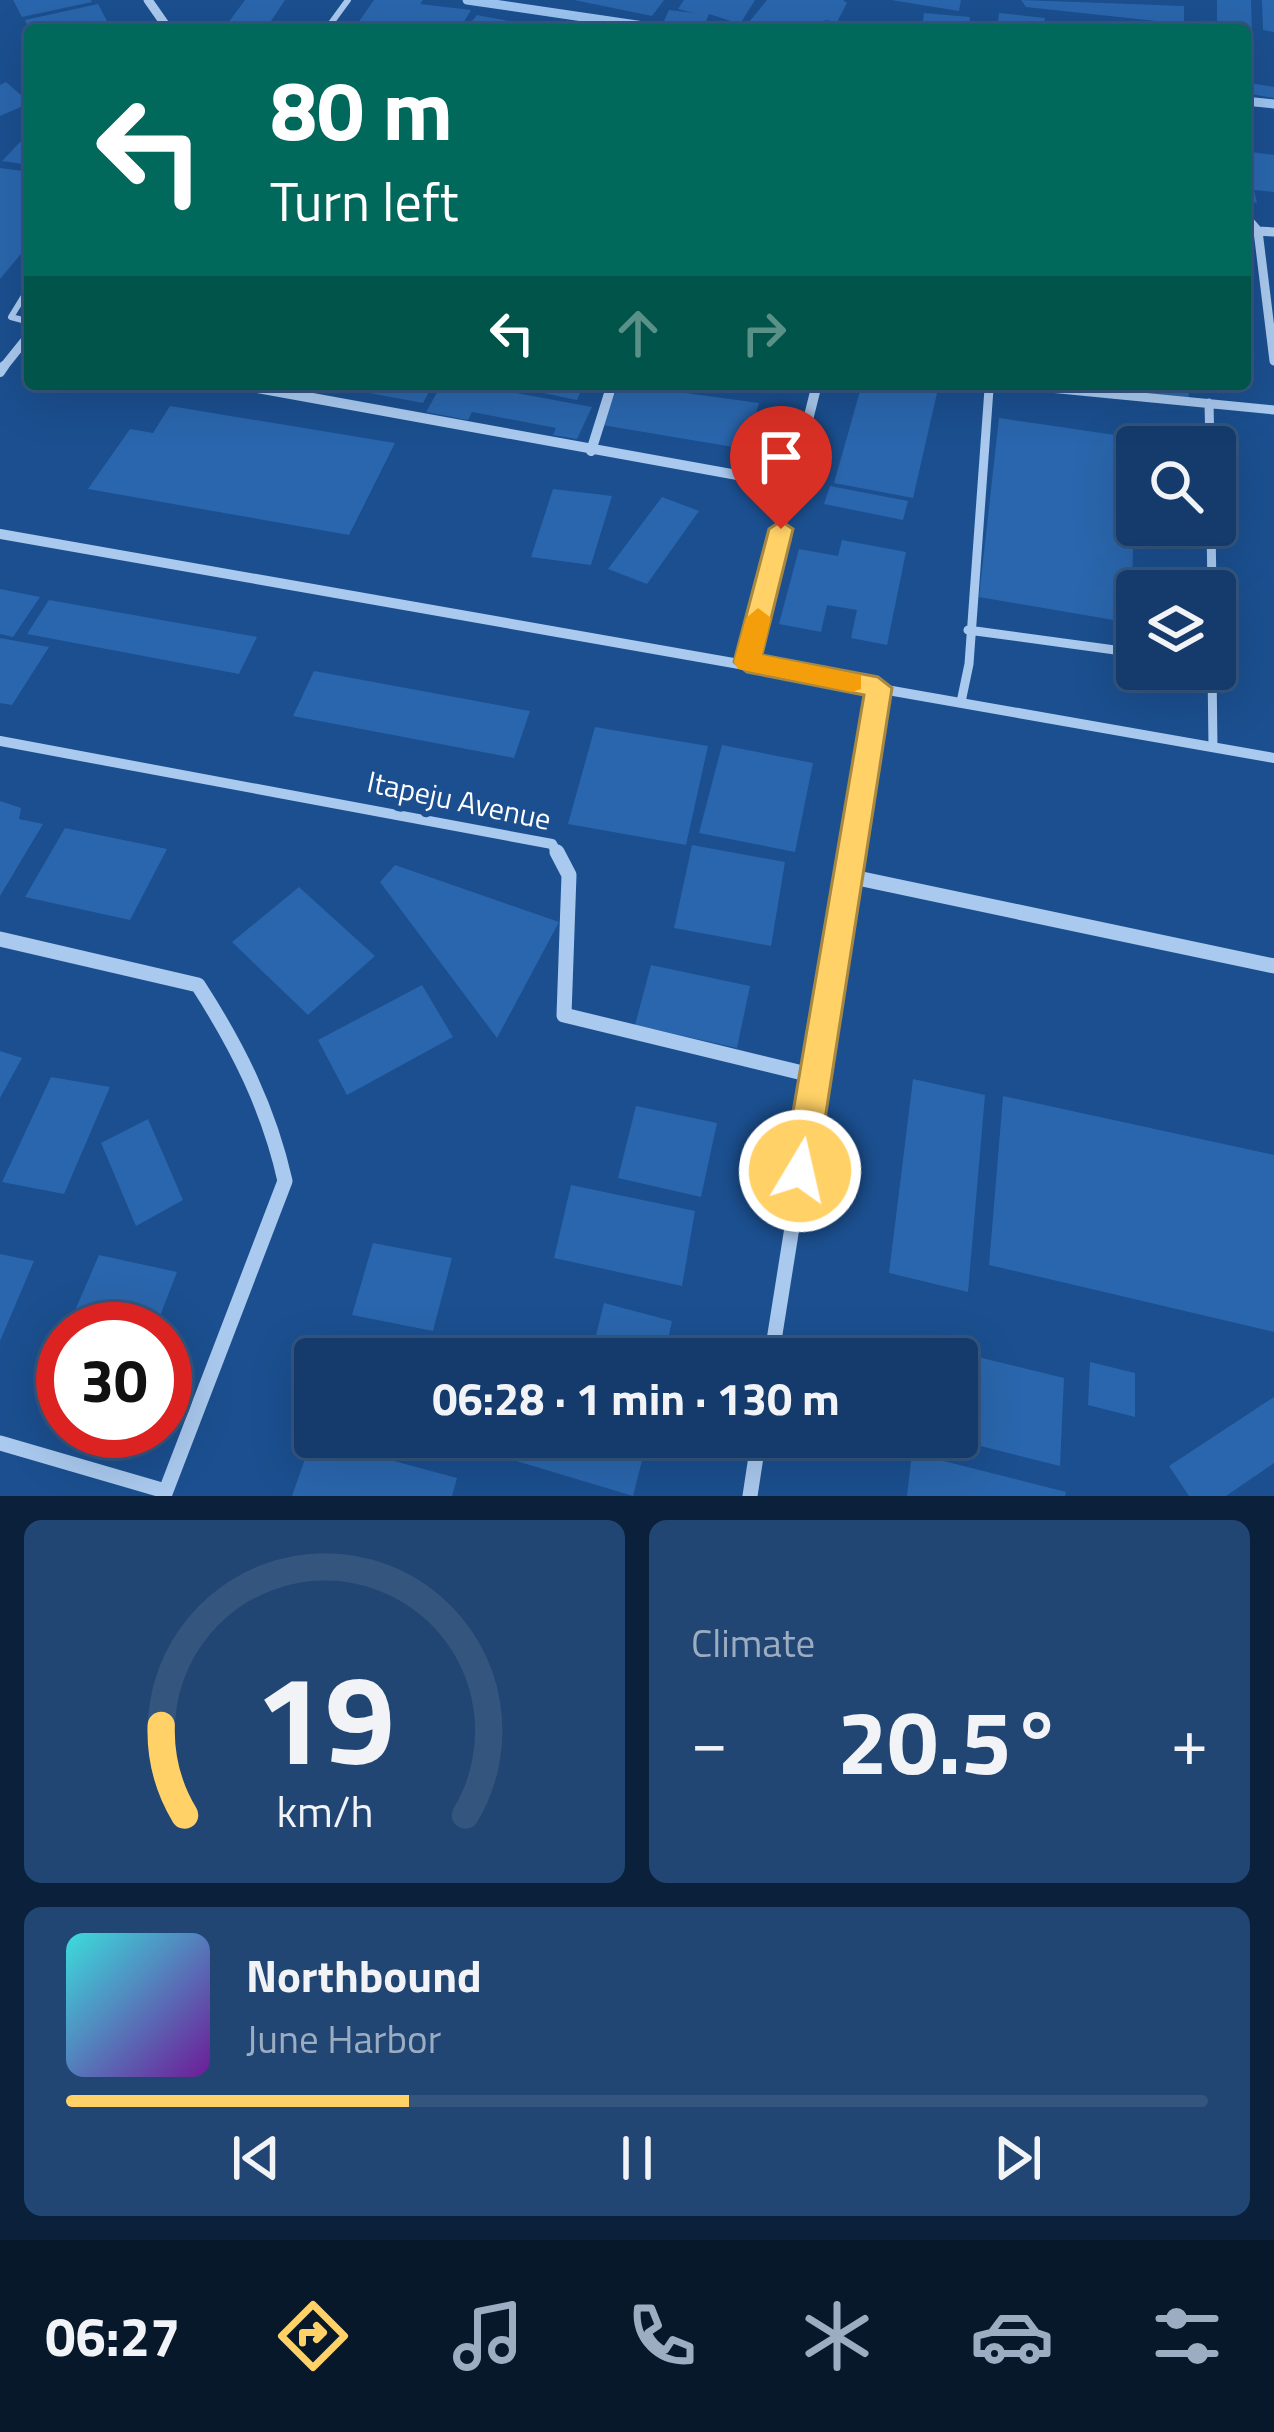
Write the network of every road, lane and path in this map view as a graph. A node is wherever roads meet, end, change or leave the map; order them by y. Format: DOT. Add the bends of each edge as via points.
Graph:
graph roads {
  1 [pos="1251,223"];
  2 [pos="1258,231"];
  3 [pos="1274,232"];
  4 [pos="24,296"];
  5 [pos="24,320"];
  6 [pos="24,341"];
  7 [pos="1274,361"];
  8 [pos="0,371"];
  9 [pos="267,390"];
  10 [pos="610,390"];
  11 [pos="816,390"];
  12 [pos="989,390"];
  13 [pos="1067,390"];
  14 [pos="1209,404"];
  15 [pos="1274,410"];
  16 [pos="1210,426"];
  17 [pos="592,451"];
  18 [pos="792,485"];
  19 [pos="0,535"];
  20 [pos="968,630"];
  21 [pos="1116,650"];
  22 [pos="747,662"];
  23 [pos="878,688"];
  24 [pos="1212,690"];
  25 [pos="961,703"];
  26 [pos="0,741"];
  27 [pos="1213,747"];
  28 [pos="1274,758"];
  29 [pos="848,876"];
  30 [pos="0,939"];
  31 [pos="1274,966"];
  32 [pos="815,1076"];
  33 [pos="774,1338"];
  34 [pos="0,1443"];
  35 [pos="756,1458"];
  36 [pos="165,1494"];
  37 [pos="750,1496"];
  1 -- 2 [label="street"];
  2 -- 3 [label="street"];
  2 -- 7 [label="street"];
  4 -- 5 [label="lane" via="11,317"];
  6 -- 8 [label="street"];
  9 -- 17 [label="street"];
  10 -- 17 [label="street"];
  11 -- 18 [label="street"];
  12 -- 20 [label="lane"];
  13 -- 14 [label="lane"];
  14 -- 15 [label="lane"];
  14 -- 16 [label="lane"];
  17 -- 18 [label="street"];
  18 -- 22 [label="street"];
  19 -- 22 [label="street"];
  20 -- 21 [label="lane"];
  20 -- 25 [label="lane"];
  22 -- 23 [label="street"];
  23 -- 25 [label="street"];
  23 -- 29 [label="street"];
  24 -- 27 [label="lane"];
  25 -- 27 [label="street"];
  26 -- 32 [label="street, Itapeju Avenue" via="552,844 569,875 564,1015"];
  27 -- 28 [label="street"];
  29 -- 31 [label="street"];
  29 -- 32 [label="street"];
  30 -- 36 [label="street" via="198,985 240,1047 279,1147 285,1181"];
  32 -- 33 [label="street"];
  34 -- 36 [label="street"];
  35 -- 37 [label="street"];
}
